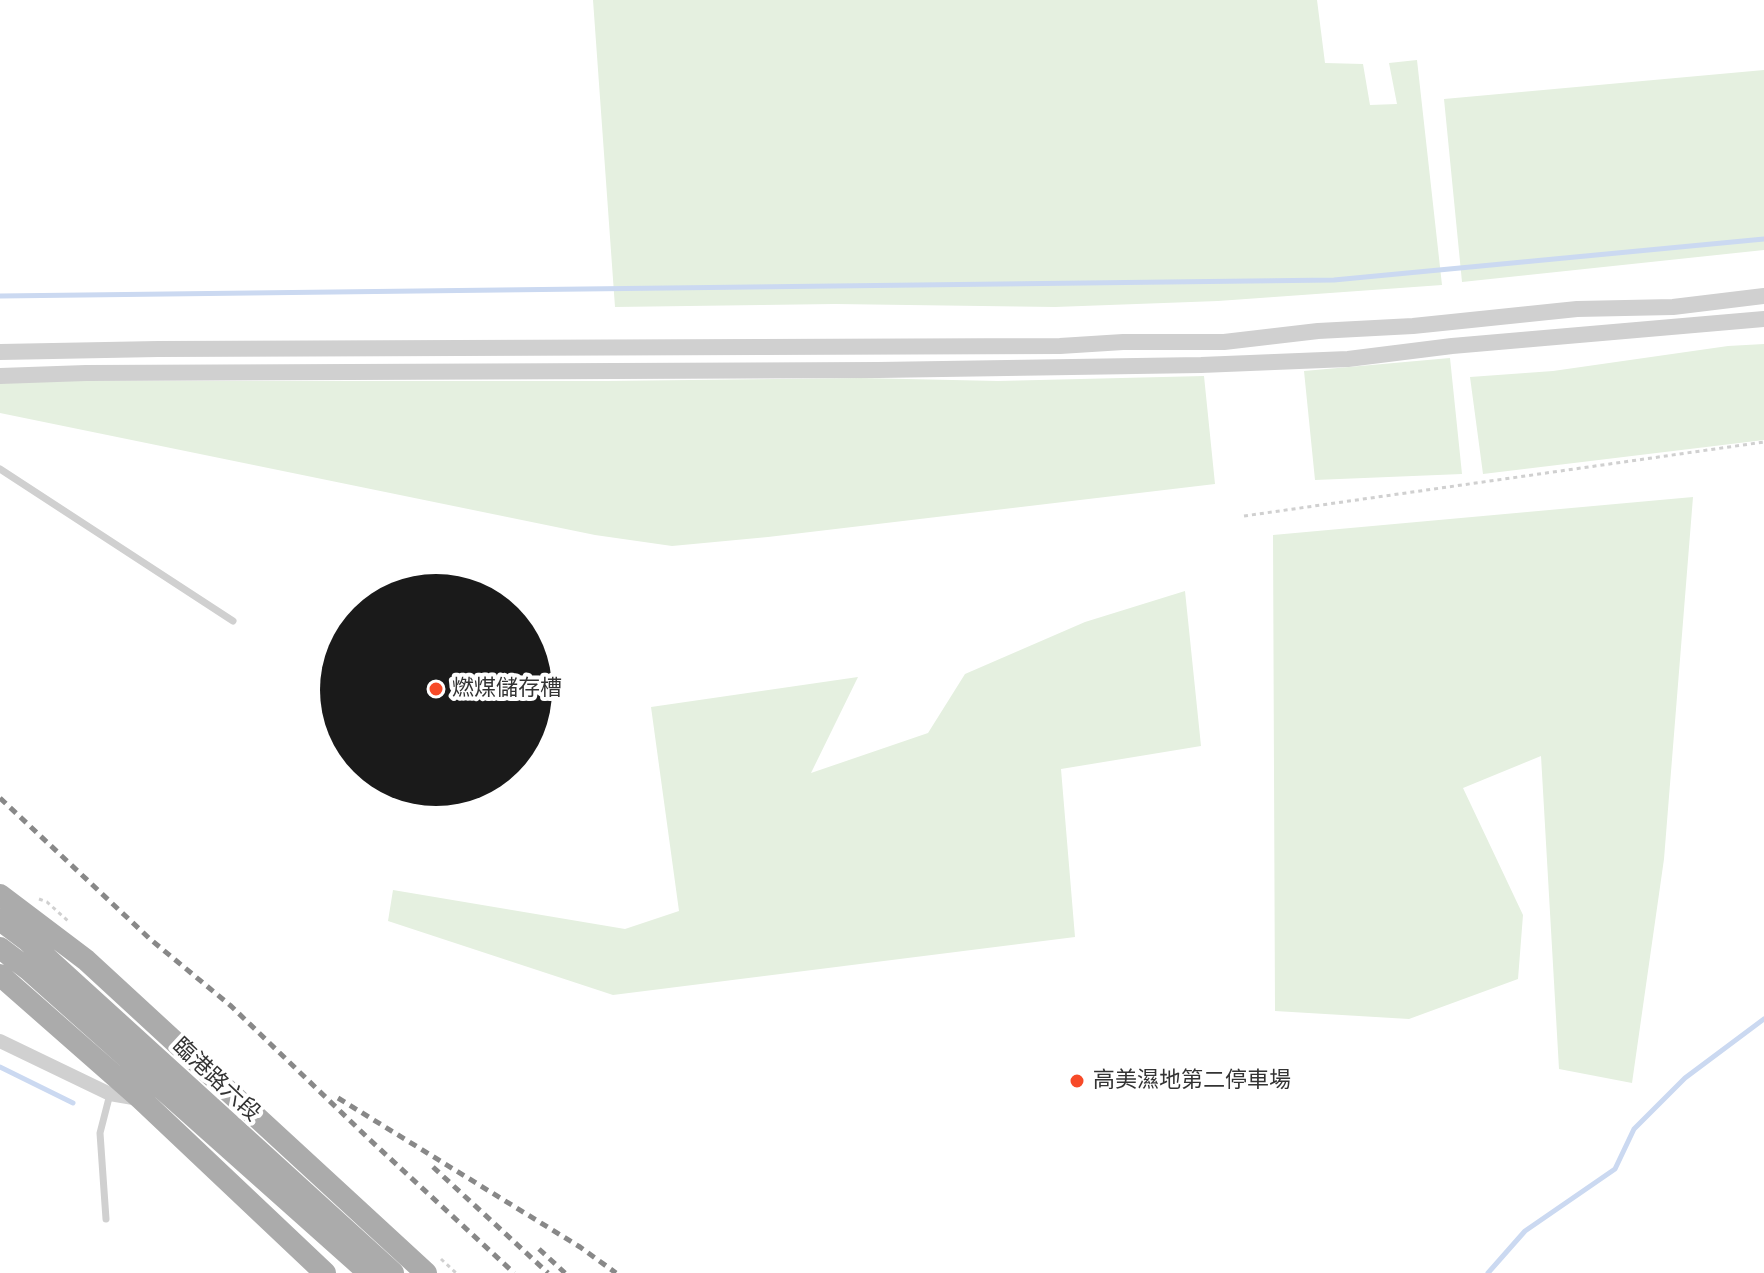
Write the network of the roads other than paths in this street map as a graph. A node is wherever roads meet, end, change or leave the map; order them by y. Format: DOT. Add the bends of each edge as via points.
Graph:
graph roads {
  1 [pos="1764,296"];
  2 [pos="1764,319"];
  3 [pos="614,348"];
  4 [pos="233,349"];
  5 [pos="0,352"];
  6 [pos="614,371"];
  7 [pos="232,372"];
  8 [pos="0,376"];
  9 [pos="0,469"];
  10 [pos="233,621"];
  11 [pos="0,895"];
  12 [pos="0,920"];
  13 [pos="0,948"];
  14 [pos="0,975"];
  15 [pos="0,1041"];
  16 [pos="110,1094"];
  17 [pos="141,1099"];
  18 [pos="106,1219"];
  19 [pos="325,1273"];
  20 [pos="369,1273"];
  21 [pos="393,1273"];
  22 [pos="426,1273"];
  1 -- 3 [label="street" via="1224,342"];
  2 -- 6 [label="street" via="1348,359 1054,369"];
  3 -- 4 [label="street"];
  3 -- 6 [label="street"];
  4 -- 5 [label="street"];
  4 -- 7 [label="street"];
  6 -- 7 [label="street"];
  7 -- 8 [label="street"];
  9 -- 10 [label="lane"];
  11 -- 22 [label="main road, 臨港路六段" via="86,960"];
  12 -- 21 [label="main road, 臨港路六段"];
  13 -- 20 [label="main road, 臨港路六段"];
  14 -- 17 [label="main road"];
  15 -- 16 [label="street"];
  16 -- 17 [label="street"];
  16 -- 18 [label="lane" via="100,1133"];
  17 -- 19 [label="main road"];
}
